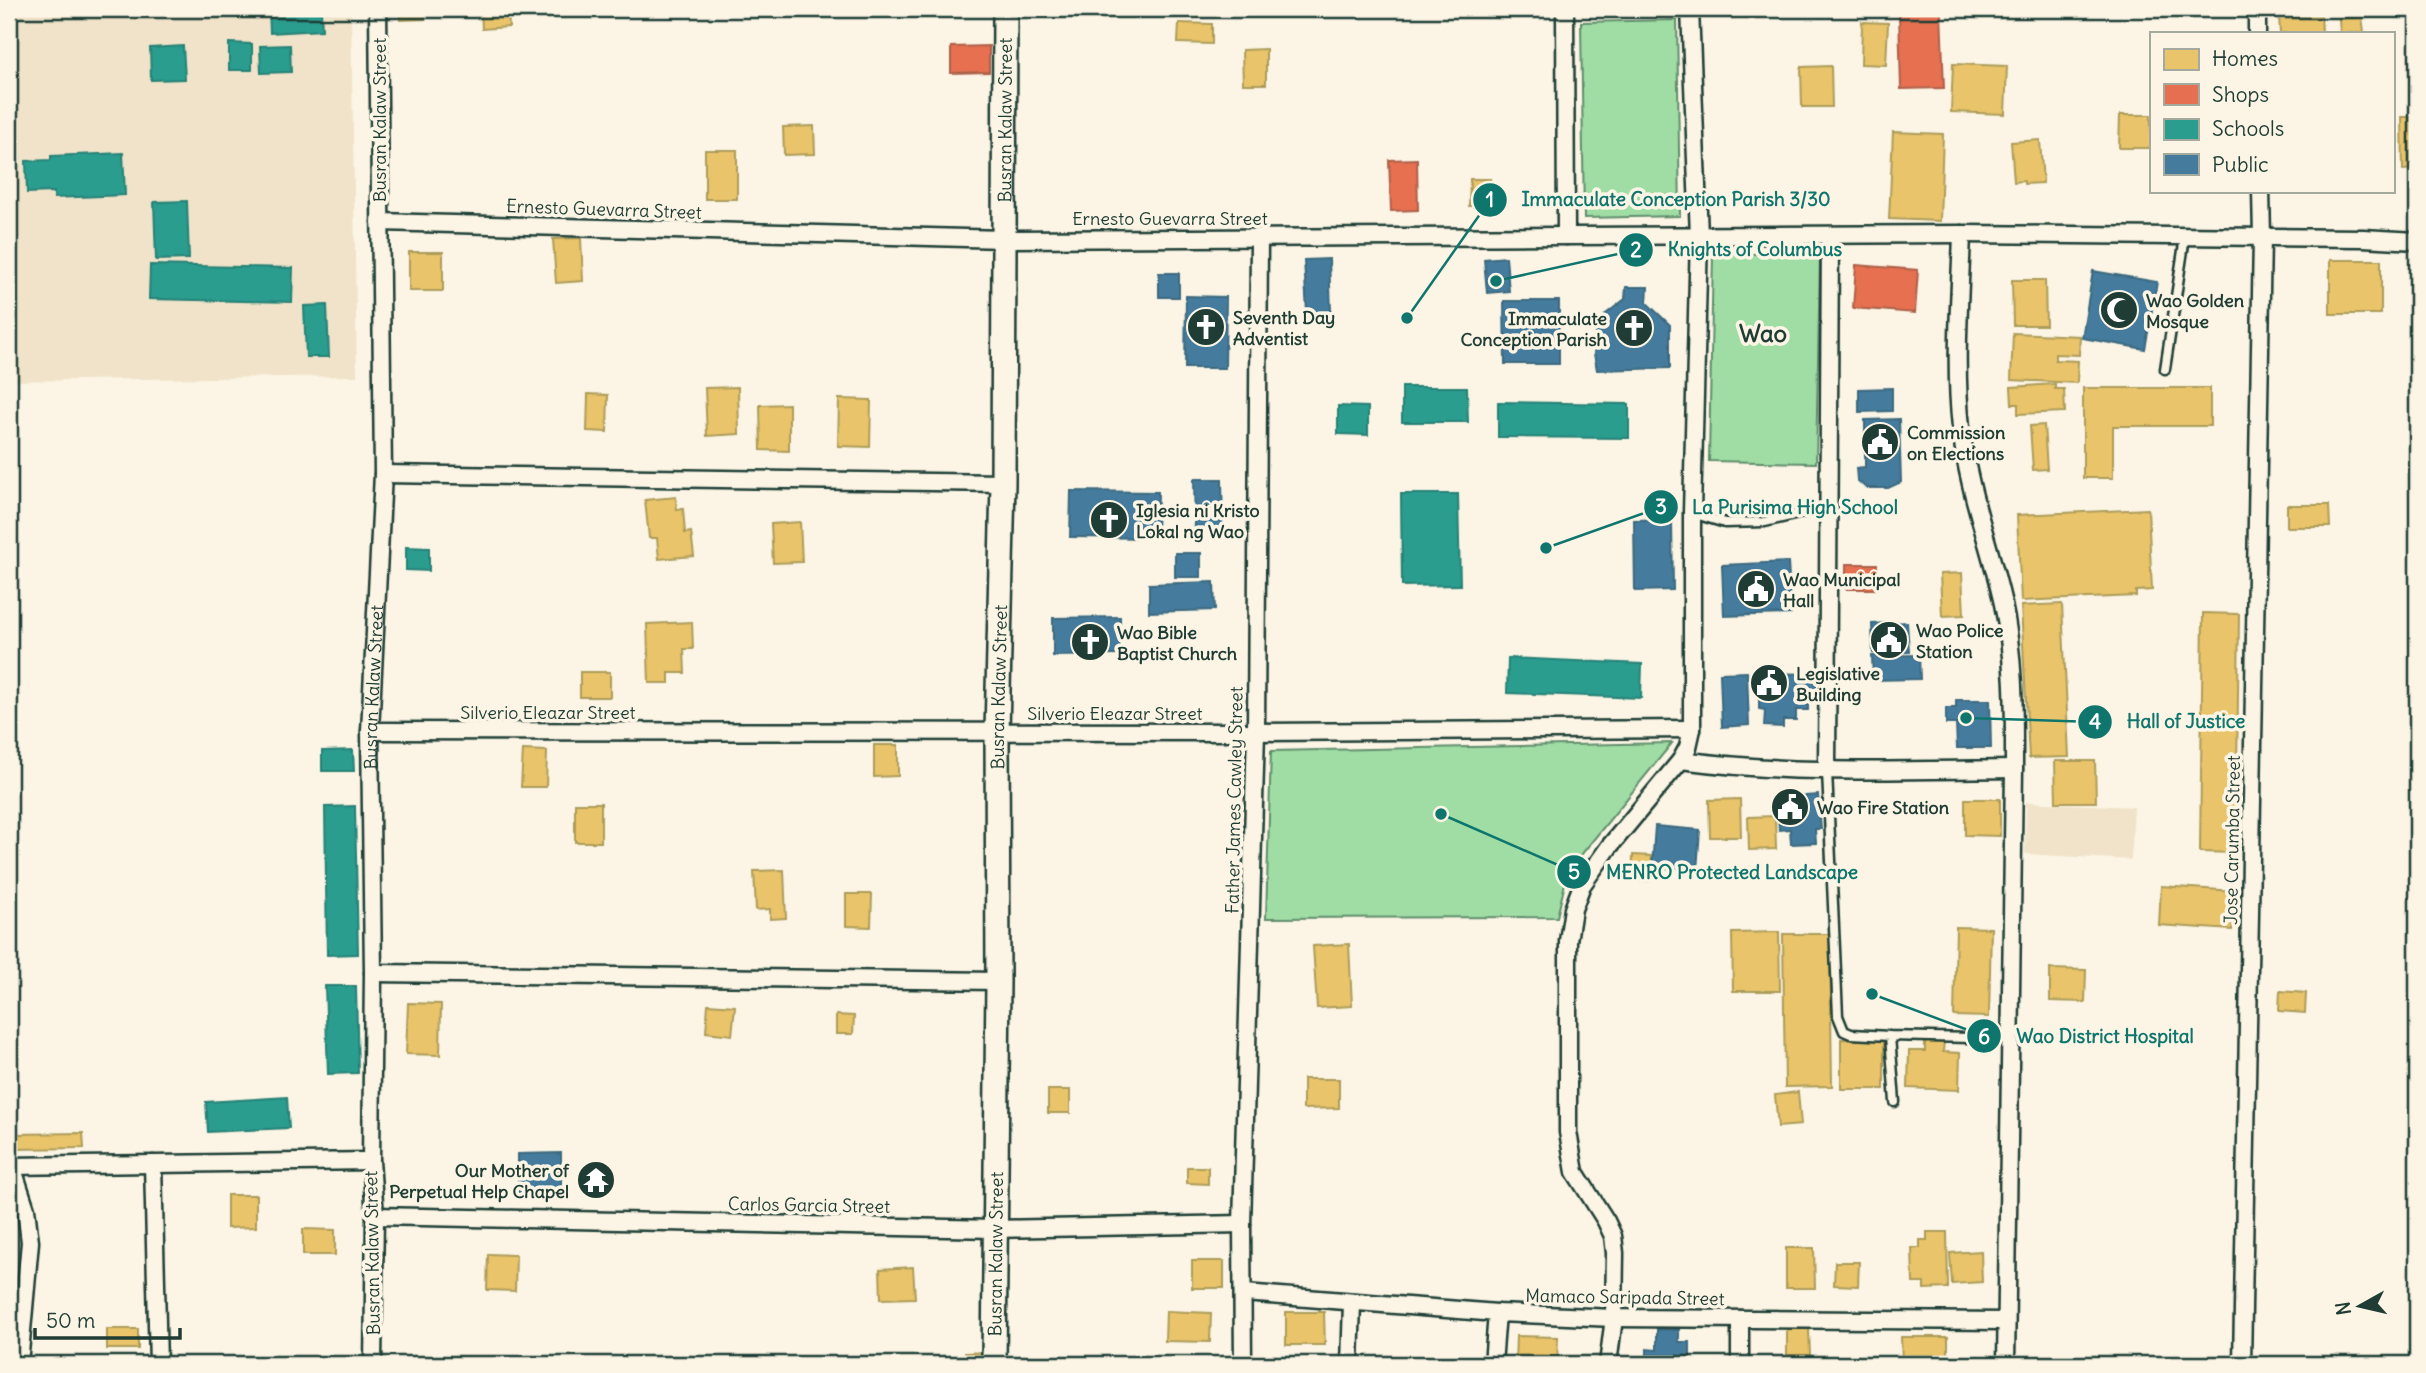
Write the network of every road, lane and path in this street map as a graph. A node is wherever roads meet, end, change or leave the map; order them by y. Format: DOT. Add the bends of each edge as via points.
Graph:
graph roads {
  1 [pos="378,9"];
  2 [pos="1005,9"];
  3 [pos="1565,9"];
  4 [pos="1690,9"];
  5 [pos="2257,9"];
  6 [pos="2257,32"];
  7 [pos="2261,192"];
  8 [pos="380,222"];
  9 [pos="1962,234"];
  10 [pos="1566,236"];
  11 [pos="1699,236"];
  12 [pos="1830,236"];
  13 [pos="1259,237"];
  14 [pos="2185,237"];
  15 [pos="2262,237"];
  16 [pos="1003,239"];
  17 [pos="2417,241"];
  18 [pos="2165,369"];
  19 [pos="383,474"];
  20 [pos="1003,483"];
  21 [pos="1826,507"];
  22 [pos="1692,513"];
  23 [pos="1692,729"];
  24 [pos="370,731"];
  25 [pos="997,732"];
  26 [pos="1256,732"];
  27 [pos="1681,760"];
  28 [pos="2014,769"];
  29 [pos="1827,771"];
  30 [pos="373,973"];
  31 [pos="998,981"];
  32 [pos="1890,1036"];
  33 [pos="2010,1040"];
  34 [pos="1895,1102"];
  35 [pos="371,1161"];
  36 [pos="153,1164"];
  37 [pos="11,1166"];
  38 [pos="375,1216"];
  39 [pos="1242,1224"];
  40 [pos="995,1229"];
  41 [pos="1244,1293"];
  42 [pos="1352,1303"];
  43 [pos="1497,1313"];
  44 [pos="1614,1318"];
  45 [pos="1740,1319"];
  46 [pos="2006,1321"];
  47 [pos="19,1364"];
  48 [pos="158,1364"];
  49 [pos="373,1364"];
  50 [pos="995,1364"];
  51 [pos="1243,1364"];
  52 [pos="1350,1364"];
  53 [pos="1493,1364"];
  54 [pos="1608,1364"];
  55 [pos="1740,1364"];
  56 [pos="2006,1364"];
  57 [pos="2242,1364"];
  1 -- 8 [label="street, Busran Kalaw Street"];
  2 -- 16 [label="street, Busran Kalaw Street"];
  3 -- 10 [label="street"];
  4 -- 11 [label="street"];
  5 -- 6 [label="street"];
  7 -- 15 [label="street, Jose Carumba Street"];
  8 -- 16 [label="street, Ernesto Guevarra Street"];
  8 -- 19 [label="street, Busran Kalaw Street"];
  9 -- 12 [label="street, Ernesto Guevarra Street"];
  9 -- 14 [label="street, Ernesto Guevarra Street"];
  9 -- 28 [label="street" via="1961,426 1967,467 2003,604 2013,677"];
  10 -- 11 [label="street, Ernesto Guevarra Street"];
  10 -- 13 [label="street, Ernesto Guevarra Street"];
  11 -- 12 [label="street, Ernesto Guevarra Street"];
  11 -- 22 [label="street"];
  12 -- 21 [label="street"];
  13 -- 16 [label="street, Ernesto Guevarra Street"];
  13 -- 26 [label="street, Father James Cawley Street"];
  14 -- 15 [label="street, Ernesto Guevarra Street"];
  14 -- 18 [label="lane"];
  15 -- 17 [label="street, Ernesto Guevarra Street"];
  15 -- 57 [label="street, Jose Carumba Street"];
  16 -- 20 [label="street, Busran Kalaw Street"];
  19 -- 20 [label="street"];
  19 -- 24 [label="street, Busran Kalaw Street"];
  20 -- 25 [label="street, Busran Kalaw Street"];
  21 -- 22 [label="lane" via="1765,522 1725,523"];
  21 -- 29 [label="street"];
  22 -- 23 [label="street"];
  23 -- 26 [label="street, Silverio Eleazar Street"];
  23 -- 27 [label="street"];
  24 -- 25 [label="street, Silverio Eleazar Street"];
  24 -- 30 [label="street, Busran Kalaw Street"];
  25 -- 26 [label="street, Silverio Eleazar Street"];
  25 -- 31 [label="street, Busran Kalaw Street"];
  26 -- 39 [label="street, Father James Cawley Street"];
  27 -- 29 [label="street" via="1743,769"];
  27 -- 44 [label="street" via="1582,885 1568,941 1568,1132 1575,1172 1613,1236"];
  28 -- 29 [label="street"];
  28 -- 33 [label="street"];
  29 -- 32 [label="lane" via="1838,1016 1844,1031 1851,1034"];
  30 -- 31 [label="street"];
  30 -- 35 [label="street, Busran Kalaw Street"];
  31 -- 40 [label="street, Busran Kalaw Street"];
  32 -- 33 [label="lane"];
  32 -- 34 [label="lane"];
  33 -- 46 [label="street"];
  35 -- 36 [label="street"];
  35 -- 38 [label="street, Busran Kalaw Street"];
  36 -- 37 [label="street"];
  36 -- 48 [label="street"];
  37 -- 47 [label="street" via="26,1209 30,1242"];
  38 -- 40 [label="street, Carlos Garcia Street"];
  38 -- 49 [label="street, Busran Kalaw Street"];
  39 -- 40 [label="street, Carlos Garcia Street"];
  39 -- 41 [label="street, Father James Cawley Street"];
  40 -- 50 [label="street, Busran Kalaw Street"];
  41 -- 42 [label="street, Mamaco Saripada Street"];
  41 -- 51 [label="street, Father James Cawley Street"];
  42 -- 43 [label="street, Mamaco Saripada Street"];
  42 -- 52 [label="street"];
  43 -- 44 [label="street, Mamaco Saripada Street"];
  43 -- 53 [label="street"];
  44 -- 45 [label="street, Mamaco Saripada Street"];
  44 -- 54 [label="street"];
  45 -- 46 [label="street, Mamaco Saripada Street"];
  45 -- 55 [label="street"];
  46 -- 56 [label="street"];
}
